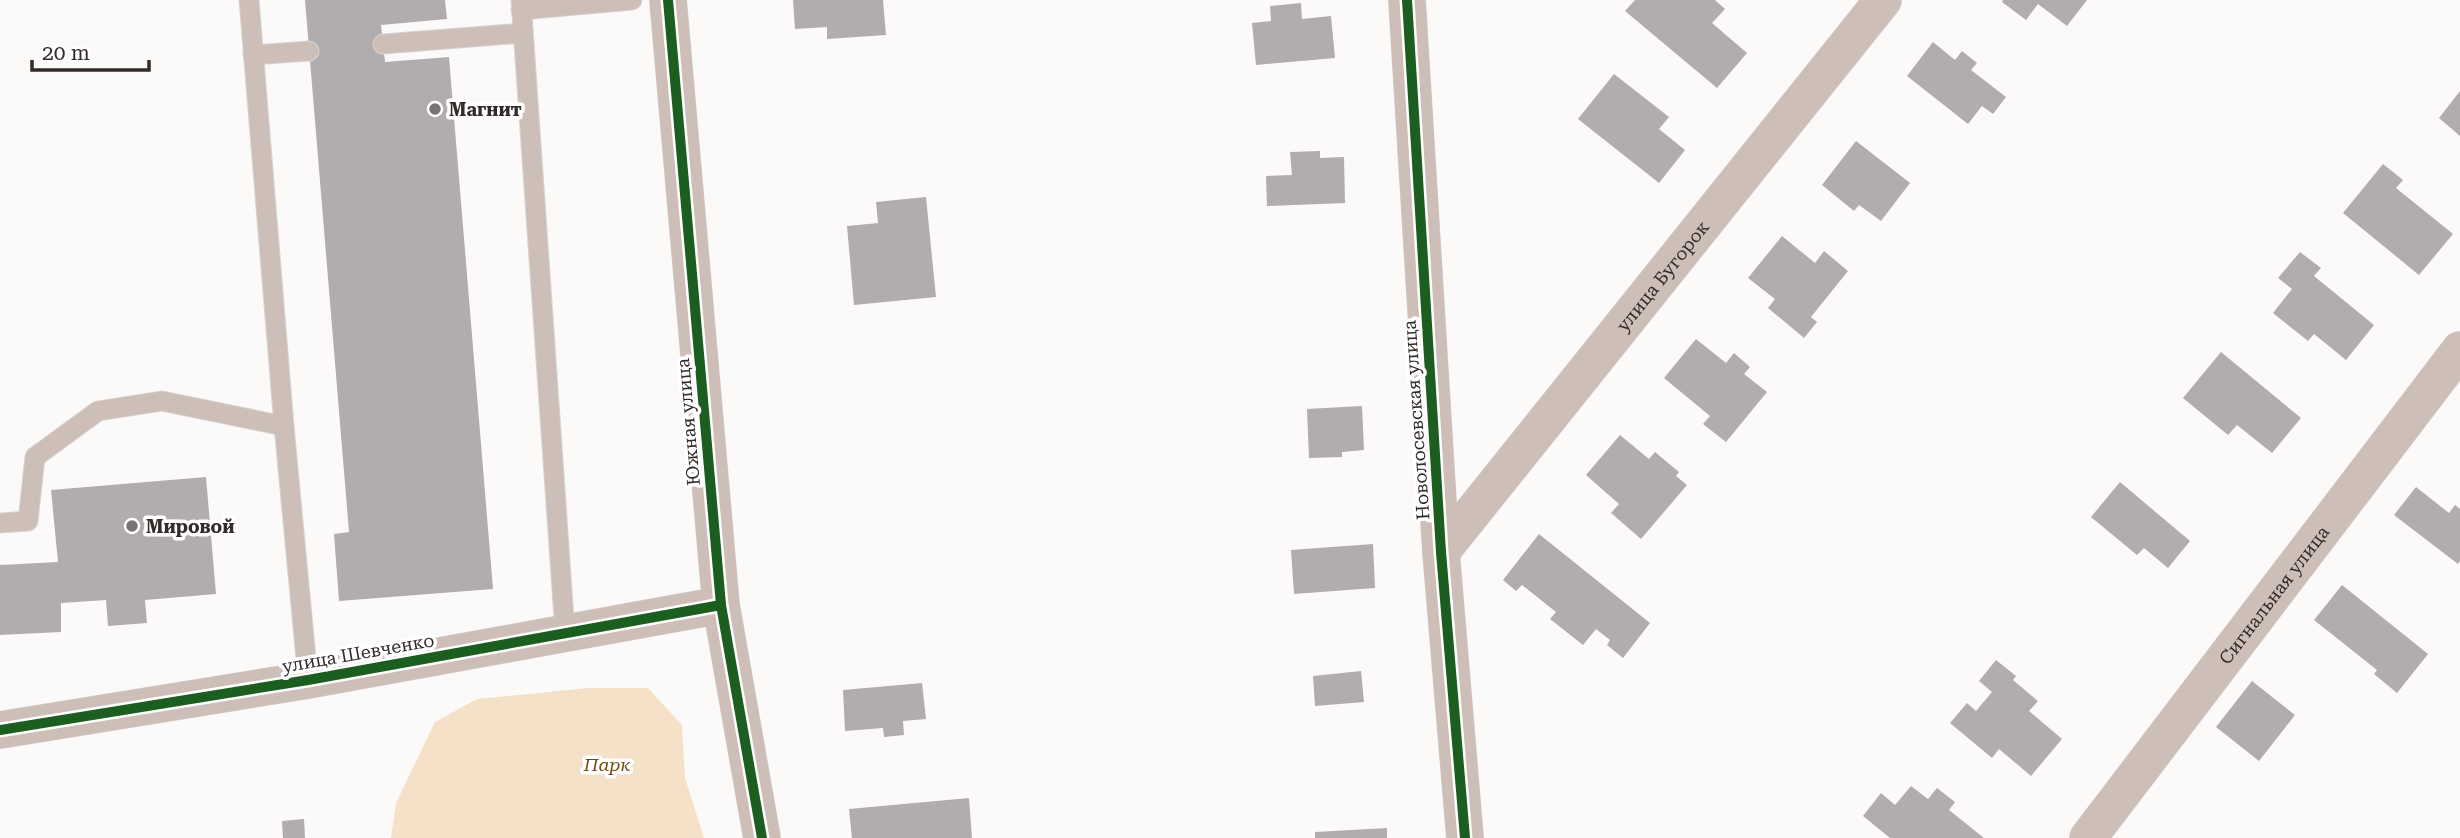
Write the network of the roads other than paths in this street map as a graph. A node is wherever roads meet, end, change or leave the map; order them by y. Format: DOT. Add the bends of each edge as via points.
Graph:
graph roads {
  1 [pos="249,0"];
  2 [pos="632,0"];
  3 [pos="668,0"];
  4 [pos="1407,0"];
  5 [pos="1883,0"];
  6 [pos="521,5"];
  7 [pos="523,33"];
  8 [pos="383,44"];
  9 [pos="309,51"];
  10 [pos="253,55"];
  11 [pos="2460,350"];
  12 [pos="284,426"];
  13 [pos="0,523"];
  14 [pos="1441,552"];
  15 [pos="721,605"];
  16 [pos="565,633"];
  17 [pos="308,680"];
  18 [pos="0,730"];
  19 [pos="762,838"];
  20 [pos="1465,838"];
  21 [pos="2088,838"];
  1 -- 10 [label="lane"];
  2 -- 6 [label="lane"];
  3 -- 15 [label="street, Южная улица"];
  4 -- 14 [label="street, Новолосевская улица"];
  5 -- 14 [label="street, улица Бугорок"];
  6 -- 7 [label="lane"];
  7 -- 8 [label="lane"];
  7 -- 16 [label="lane"];
  9 -- 10 [label="lane"];
  10 -- 12 [label="lane"];
  11 -- 21 [label="street, Сигнальная улица"];
  12 -- 13 [label="lane" via="162,401 98,411 35,457 28,521"];
  12 -- 17 [label="lane"];
  14 -- 20 [label="street, Новолосевская улица"];
  15 -- 16 [label="street, улица Шевченко"];
  15 -- 19 [label="street, Южная улица"];
  16 -- 17 [label="street, улица Шевченко"];
  17 -- 18 [label="street, улица Шевченко"];
}
